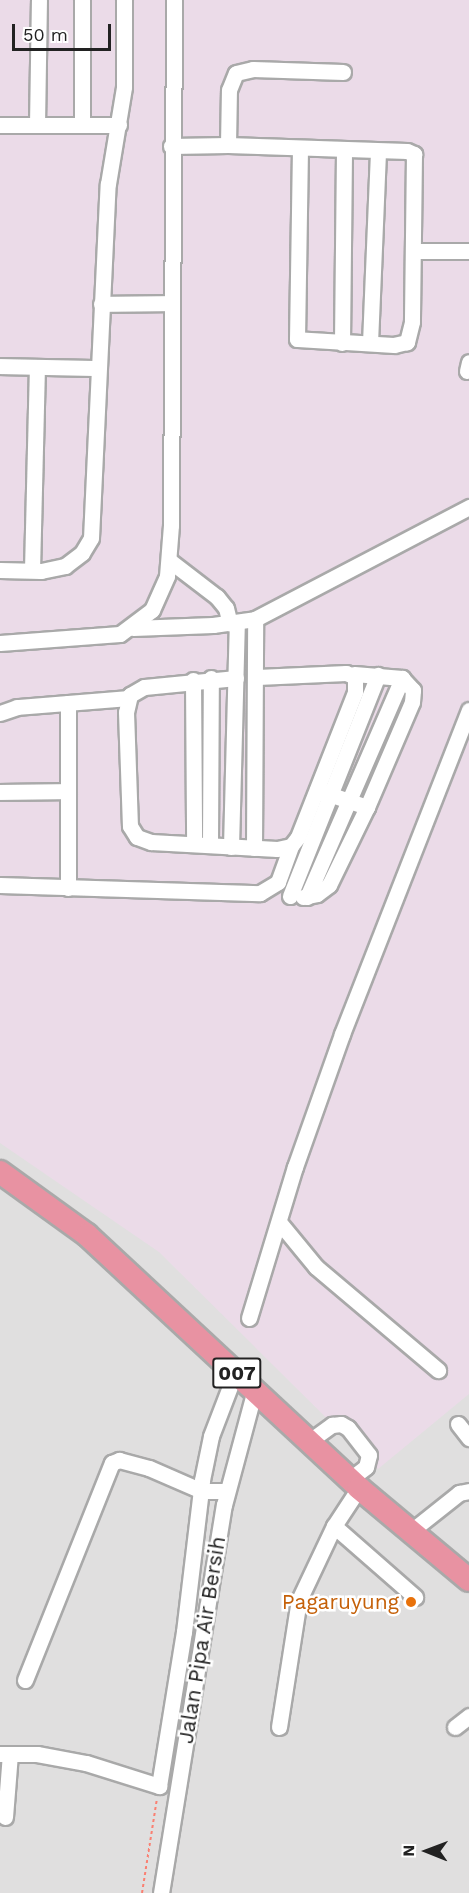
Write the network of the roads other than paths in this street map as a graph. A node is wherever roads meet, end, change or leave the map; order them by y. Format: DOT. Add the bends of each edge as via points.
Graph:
graph roads {
  1 [pos="39,0"];
  2 [pos="82,0"];
  3 [pos="124,0"];
  4 [pos="174,0"];
  5 [pos="343,72"];
  6 [pos="119,124"];
  7 [pos="37,125"];
  8 [pos="82,125"];
  9 [pos="0,126"];
  10 [pos="228,145"];
  11 [pos="171,146"];
  12 [pos="300,148"];
  13 [pos="344,150"];
  14 [pos="378,151"];
  15 [pos="414,251"];
  16 [pos="469,251"];
  17 [pos="171,303"];
  18 [pos="101,304"];
  19 [pos="342,343"];
  20 [pos="370,343"];
  21 [pos="0,366"];
  22 [pos="37,367"];
  23 [pos="98,368"];
  24 [pos="469,507"];
  25 [pos="170,561"];
  26 [pos="0,570"];
  27 [pos="32,570"];
  28 [pos="255,619"];
  29 [pos="233,623"];
  30 [pos="133,628"];
  31 [pos="0,643"];
  32 [pos="354,674"];
  33 [pos="378,675"];
  34 [pos="257,677"];
  35 [pos="211,678"];
  36 [pos="237,678"];
  37 [pos="402,678"];
  38 [pos="193,680"];
  39 [pos="128,698"];
  40 [pos="68,703"];
  41 [pos="469,710"];
  42 [pos="0,713"];
  43 [pos="466,730"];
  44 [pos="68,791"];
  45 [pos="0,792"];
  46 [pos="324,792"];
  47 [pos="348,800"];
  48 [pos="367,807"];
  49 [pos="194,842"];
  50 [pos="210,844"];
  51 [pos="291,846"];
  52 [pos="231,847"];
  53 [pos="254,848"];
  54 [pos="0,885"];
  55 [pos="68,888"];
  56 [pos="272,888"];
  57 [pos="290,896"];
  58 [pos="307,897"];
  59 [pos="0,1172"];
  60 [pos="279,1222"];
  61 [pos="249,1318"];
  62 [pos="438,1370"];
  63 [pos="236,1371"];
  64 [pos="255,1389"];
  65 [pos="458,1424"];
  66 [pos="469,1438"];
  67 [pos="310,1440"];
  68 [pos="354,1484"];
  69 [pos="202,1491"];
  70 [pos="227,1491"];
  71 [pos="469,1491"];
  72 [pos="334,1526"];
  73 [pos="410,1532"];
  74 [pos="469,1580"];
  75 [pos="415,1597"];
  76 [pos="25,1680"];
  77 [pos="469,1716"];
  78 [pos="279,1727"];
  79 [pos="455,1728"];
  80 [pos="5,1754"];
  81 [pos="5,1817"];
  82 [pos="161,1893"];
  1 -- 7 [label="street"];
  2 -- 8 [label="street"];
  3 -- 6 [label="street" via="124,87"];
  4 -- 11 [label="street"];
  5 -- 10 [label="street" via="254,69 236,73 229,90"];
  6 -- 8 [label="street"];
  6 -- 18 [label="street" via="108,184"];
  7 -- 8 [label="street"];
  7 -- 9 [label="street"];
  10 -- 11 [label="street"];
  10 -- 12 [label="street"];
  11 -- 17 [label="street"];
  12 -- 13 [label="street"];
  12 -- 19 [label="street" via="296,335 302,342"];
  13 -- 14 [label="street"];
  13 -- 19 [label="street"];
  14 -- 15 [label="street" via="409,152 416,158"];
  14 -- 20 [label="street"];
  15 -- 16 [label="street"];
  15 -- 20 [label="street" via="408,340 394,345"];
  17 -- 18 [label="street"];
  17 -- 25 [label="street"];
  18 -- 23 [label="street"];
  19 -- 20 [label="street"];
  21 -- 22 [label="street"];
  22 -- 23 [label="street"];
  22 -- 27 [label="street"];
  23 -- 27 [label="street" via="91,538 82,553 65,566"];
  24 -- 28 [label="street"];
  25 -- 29 [label="street" via="217,597"];
  25 -- 30 [label="street" via="156,602"];
  26 -- 27 [label="street"];
  28 -- 29 [label="street"];
  28 -- 34 [label="street"];
  29 -- 30 [label="street"];
  29 -- 36 [label="street"];
  30 -- 31 [label="street" via="106,638"];
  32 -- 33 [label="street"];
  32 -- 34 [label="street"];
  32 -- 46 [label="street" via="355,692"];
  33 -- 37 [label="street"];
  33 -- 46 [label="street"];
  34 -- 53 [label="street"];
  35 -- 36 [label="street"];
  35 -- 38 [label="street"];
  35 -- 50 [label="street"];
  36 -- 52 [label="street"];
  37 -- 47 [label="street"];
  37 -- 48 [label="street" via="411,686 412,702"];
  38 -- 39 [label="street" via="144,687"];
  38 -- 49 [label="street"];
  39 -- 40 [label="street"];
  39 -- 49 [label="street" via="134,834 151,842"];
  40 -- 42 [label="street" via="17,707"];
  40 -- 44 [label="street"];
  41 -- 43 [label="street"];
  43 -- 60 [label="street" via="342,1034"];
  44 -- 45 [label="street"];
  44 -- 55 [label="street"];
  46 -- 47 [label="street"];
  46 -- 51 [label="street"];
  46 -- 57 [label="street"];
  47 -- 48 [label="street"];
  47 -- 58 [label="street"];
  48 -- 58 [label="street" via="329,885"];
  49 -- 50 [label="street"];
  50 -- 52 [label="street"];
  51 -- 53 [label="street"];
  51 -- 56 [label="street"];
  52 -- 53 [label="street"];
  54 -- 55 [label="street"];
  55 -- 56 [label="street" via="255,893"];
  56 -- 57 [label="street"];
  57 -- 58 [label="street"];
  59 -- 63 [label="highway, 007" via="62,1214"];
  60 -- 61 [label="street"];
  60 -- 62 [label="street" via="316,1267"];
  63 -- 64 [label="highway, 007"];
  63 -- 69 [label="street" via="211,1436"];
  64 -- 67 [label="highway, 007"];
  64 -- 70 [label="street, Jalan Pipa Air Bersih"];
  65 -- 66 [label="street"];
  67 -- 68 [label="highway, 007"];
  67 -- 68 [label="street" via="332,1425 348,1428 369,1455"];
  68 -- 72 [label="street"];
  68 -- 73 [label="highway, 007"];
  69 -- 70 [label="street"];
  69 -- 76 [label="street" via="149,1468 112,1462"];
  69 -- 80 [label="street" via="159,1786 86,1763"];
  70 -- 82 [label="street, Jalan Pipa Air Bersih"];
  71 -- 73 [label="street" via="459,1493"];
  72 -- 75 [label="street"];
  72 -- 78 [label="street" via="299,1600"];
  73 -- 74 [label="highway, 007"];
  77 -- 79 [label="street"];
  80 -- 81 [label="street"];
}
